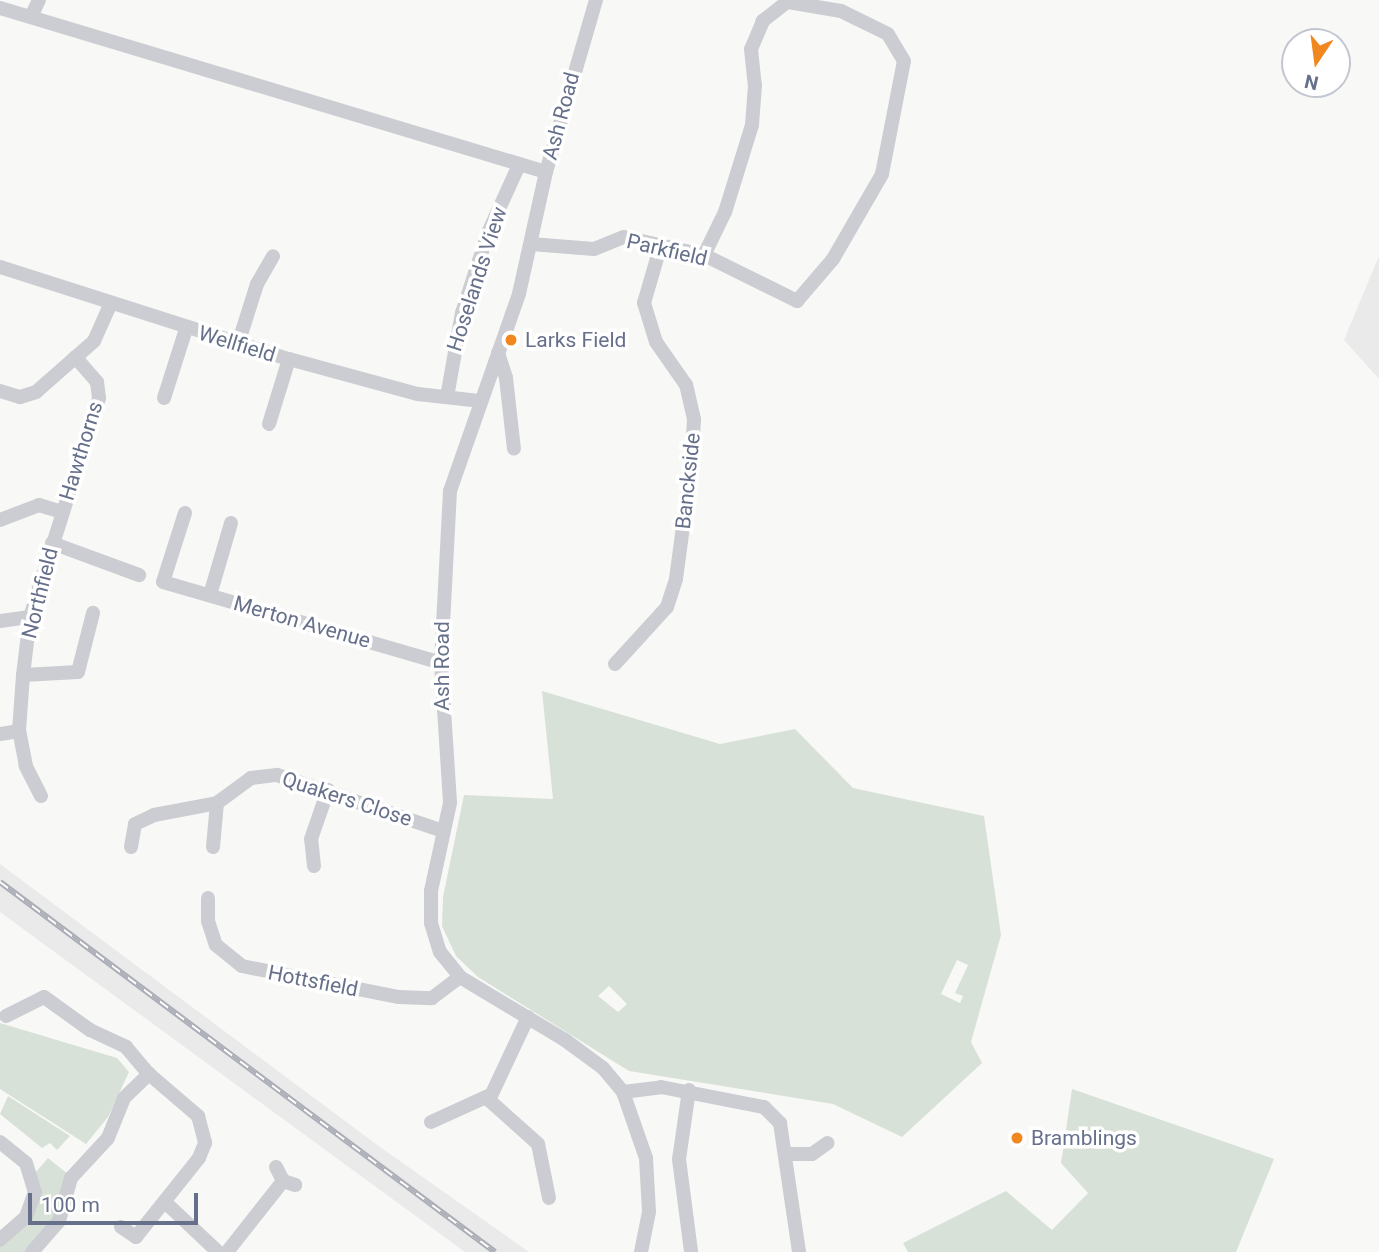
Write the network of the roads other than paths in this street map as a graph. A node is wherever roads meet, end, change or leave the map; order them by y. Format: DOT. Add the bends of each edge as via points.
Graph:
graph roads {
  1 [pos="39,0"];
  2 [pos="596,0"];
  3 [pos="0,8"];
  4 [pos="31,17"];
  5 [pos="519,165"];
  6 [pos="546,172"];
  7 [pos="531,244"];
  8 [pos="660,248"];
  9 [pos="704,255"];
  10 [pos="274,256"];
  11 [pos="0,267"];
  12 [pos="111,303"];
  13 [pos="186,329"];
  14 [pos="238,344"];
  15 [pos="498,353"];
  16 [pos="75,357"];
  17 [pos="289,359"];
  18 [pos="0,391"];
  19 [pos="447,397"];
  20 [pos="164,398"];
  21 [pos="479,401"];
  22 [pos="269,424"];
  23 [pos="514,449"];
  24 [pos="62,512"];
  25 [pos="185,513"];
  26 [pos="0,520"];
  27 [pos="231,523"];
  28 [pos="52,543"];
  29 [pos="139,575"];
  30 [pos="209,595"];
  31 [pos="93,613"];
  32 [pos="30,617"];
  33 [pos="0,621"];
  34 [pos="441,663"];
  35 [pos="615,664"];
  36 [pos="23,675"];
  37 [pos="19,731"];
  38 [pos="0,734"];
  39 [pos="328,790"];
  40 [pos="41,796"];
  41 [pos="217,803"];
  42 [pos="443,831"];
  43 [pos="131,847"];
  44 [pos="213,847"];
  45 [pos="314,866"];
  46 [pos="208,898"];
  47 [pos="460,977"];
  48 [pos="6,1016"];
  49 [pos="528,1017"];
  50 [pos="149,1074"];
  51 [pos="689,1090"];
  52 [pos="623,1092"];
  53 [pos="488,1096"];
  54 [pos="431,1122"];
  55 [pos="0,1142"];
  56 [pos="828,1143"];
  57 [pos="786,1154"];
  58 [pos="276,1167"];
  59 [pos="543,1190"];
  60 [pos="166,1203"];
  61 [pos="121,1227"];
  62 [pos="0,1240"];
  63 [pos="32,1252"];
  64 [pos="218,1252"];
  65 [pos="227,1252"];
  66 [pos="641,1252"];
  67 [pos="691,1252"];
  68 [pos="799,1252"];
  1 -- 4 [label="street"];
  2 -- 6 [label="street, Ash Road"];
  3 -- 4 [label="street"];
  4 -- 5 [label="street"];
  5 -- 6 [label="street"];
  5 -- 19 [label="street, Hoselands View" via="488,233 462,313"];
  6 -- 7 [label="street, Ash Road"];
  7 -- 8 [label="street, Parkfield" via="594,249 624,237"];
  7 -- 15 [label="street, Ash Road"];
  8 -- 9 [label="street, Parkfield"];
  8 -- 35 [label="street, Banckside" via="644,303 656,342 687,385 694,419 691,466 676,579 667,607"];
  9 -- 9 [label="street, Parkfield" via="725,212 752,125 755,85 751,49 763,21 787,2 841,11 888,34 904,61 882,174 833,259 797,301"];
  10 -- 14 [label="street" via="257,284"];
  11 -- 12 [label="street, Wellfield"];
  12 -- 13 [label="street, Wellfield"];
  12 -- 16 [label="street" via="94,341"];
  13 -- 14 [label="street, Wellfield"];
  13 -- 20 [label="street"];
  14 -- 17 [label="street, Wellfield"];
  15 -- 21 [label="street, Ash Road"];
  15 -- 23 [label="street" via="506,378"];
  16 -- 18 [label="street" via="36,392 20,397"];
  16 -- 24 [label="street, Hawthorns" via="97,382 99,398"];
  17 -- 19 [label="street, Wellfield" via="418,394"];
  17 -- 22 [label="street"];
  19 -- 21 [label="street, Wellfield"];
  21 -- 34 [label="street, Ash Road" via="450,491"];
  24 -- 26 [label="street" via="39,505"];
  24 -- 28 [label="street, Northfield"];
  25 -- 30 [label="street, Merton Avenue" via="163,582"];
  27 -- 30 [label="street"];
  28 -- 29 [label="street"];
  28 -- 32 [label="street, Northfield"];
  30 -- 34 [label="street, Merton Avenue"];
  31 -- 36 [label="street" via="78,672"];
  32 -- 33 [label="street"];
  32 -- 36 [label="street, Northfield"];
  34 -- 42 [label="street, Ash Road" via="450,773"];
  36 -- 37 [label="street, Northfield"];
  37 -- 38 [label="street"];
  37 -- 40 [label="street, Northfield" via="26,766"];
  39 -- 41 [label="street, Quakers Close" via="277,775 251,778"];
  39 -- 42 [label="street, Quakers Close"];
  39 -- 45 [label="street" via="311,839"];
  41 -- 43 [label="street" via="154,815 135,824"];
  41 -- 44 [label="street"];
  42 -- 47 [label="street, Ash Road" via="430,923 440,952"];
  46 -- 47 [label="street, Hottsfield" via="208,921 216,945 242,966 399,997 432,998"];
  47 -- 49 [label="street, Ash Road"];
  48 -- 50 [label="street" via="44,997 90,1030 126,1047"];
  49 -- 52 [label="street, Ash Road" via="603,1068"];
  49 -- 53 [label="street"];
  50 -- 60 [label="street" via="198,1116 205,1143"];
  50 -- 63 [label="street" via="124,1098 108,1138 71,1178 59,1221"];
  51 -- 52 [label="street" via="661,1087"];
  51 -- 57 [label="street" via="764,1107 780,1123"];
  51 -- 67 [label="street" via="679,1158"];
  52 -- 66 [label="street, Ash Road" via="646,1158 649,1212"];
  53 -- 54 [label="street"];
  53 -- 59 [label="street" via="493,1107 536,1141"];
  55 -- 62 [label="street" via="30,1169 35,1195 26,1217"];
  56 -- 57 [label="street" via="812,1154"];
  57 -- 68 [label="street"];
  58 -- 65 [label="street" via="289,1183"];
  60 -- 61 [label="street" via="136,1237"];
  60 -- 64 [label="street"];
}
